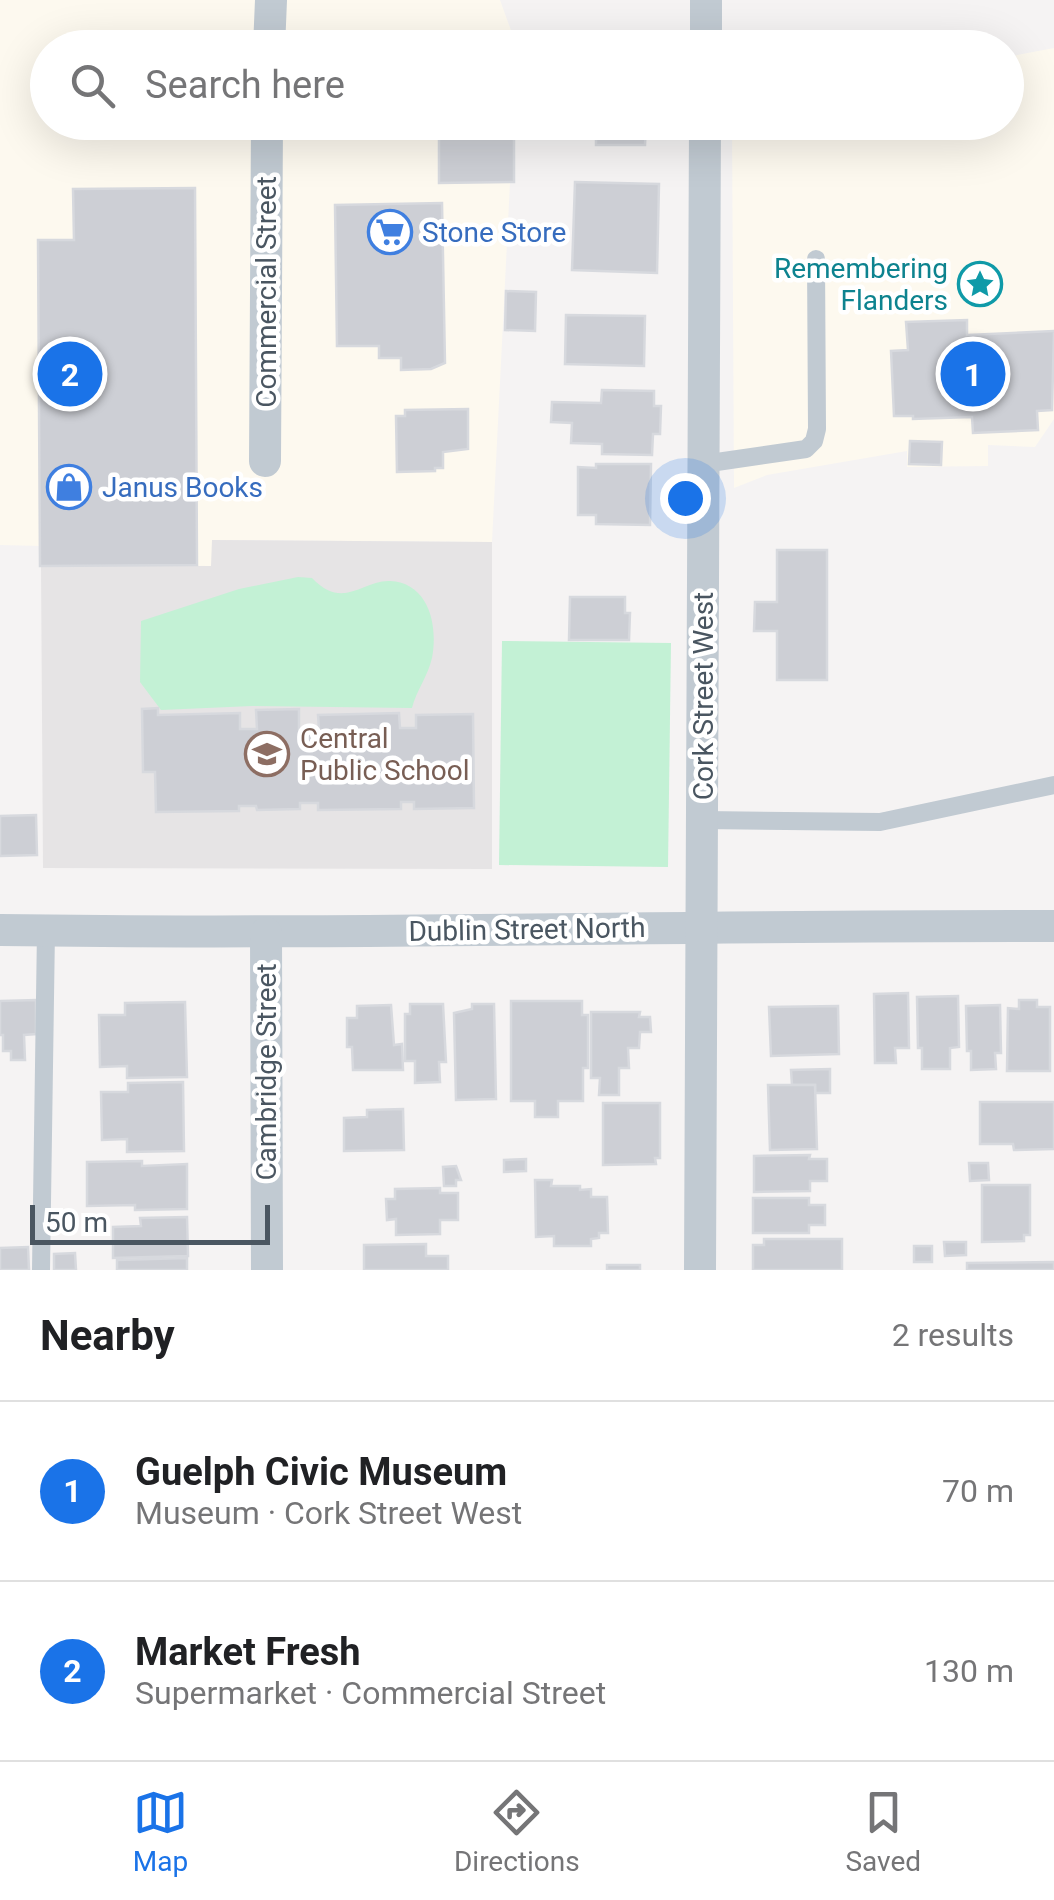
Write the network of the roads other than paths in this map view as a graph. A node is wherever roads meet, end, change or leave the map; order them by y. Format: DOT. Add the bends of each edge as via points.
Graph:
graph roads {
  1 [pos="271,0"];
  2 [pos="706,0"];
  3 [pos="270,30"];
  4 [pos="706,30"];
  5 [pos="267,140"];
  6 [pos="705,140"];
  7 [pos="816,259"];
  8 [pos="265,460"];
  9 [pos="703,464"];
  10 [pos="1054,785"];
  11 [pos="703,820"];
  12 [pos="701,926"];
  13 [pos="1054,926"];
  14 [pos="0,930"];
  15 [pos="46,930"];
  16 [pos="266,933"];
  17 [pos="41,1270"];
  18 [pos="267,1270"];
  19 [pos="700,1270"];
  1 -- 3 [label="street"];
  2 -- 4 [label="street"];
  5 -- 8 [label="street, Commercial Street"];
  6 -- 9 [label="street, Cork Street West"];
  7 -- 9 [label="lane" via="814,441 806,449"];
  9 -- 11 [label="street, Cork Street West"];
  10 -- 11 [label="lane" via="880,822"];
  11 -- 12 [label="street, Cork Street West"];
  12 -- 13 [label="street, Dublin Street North"];
  12 -- 16 [label="street, Dublin Street North"];
  12 -- 19 [label="street, Cork Street West"];
  14 -- 15 [label="street, Dublin Street North"];
  15 -- 16 [label="street, Dublin Street North"];
  15 -- 17 [label="lane"];
  16 -- 18 [label="street, Cambridge Street"];
}
